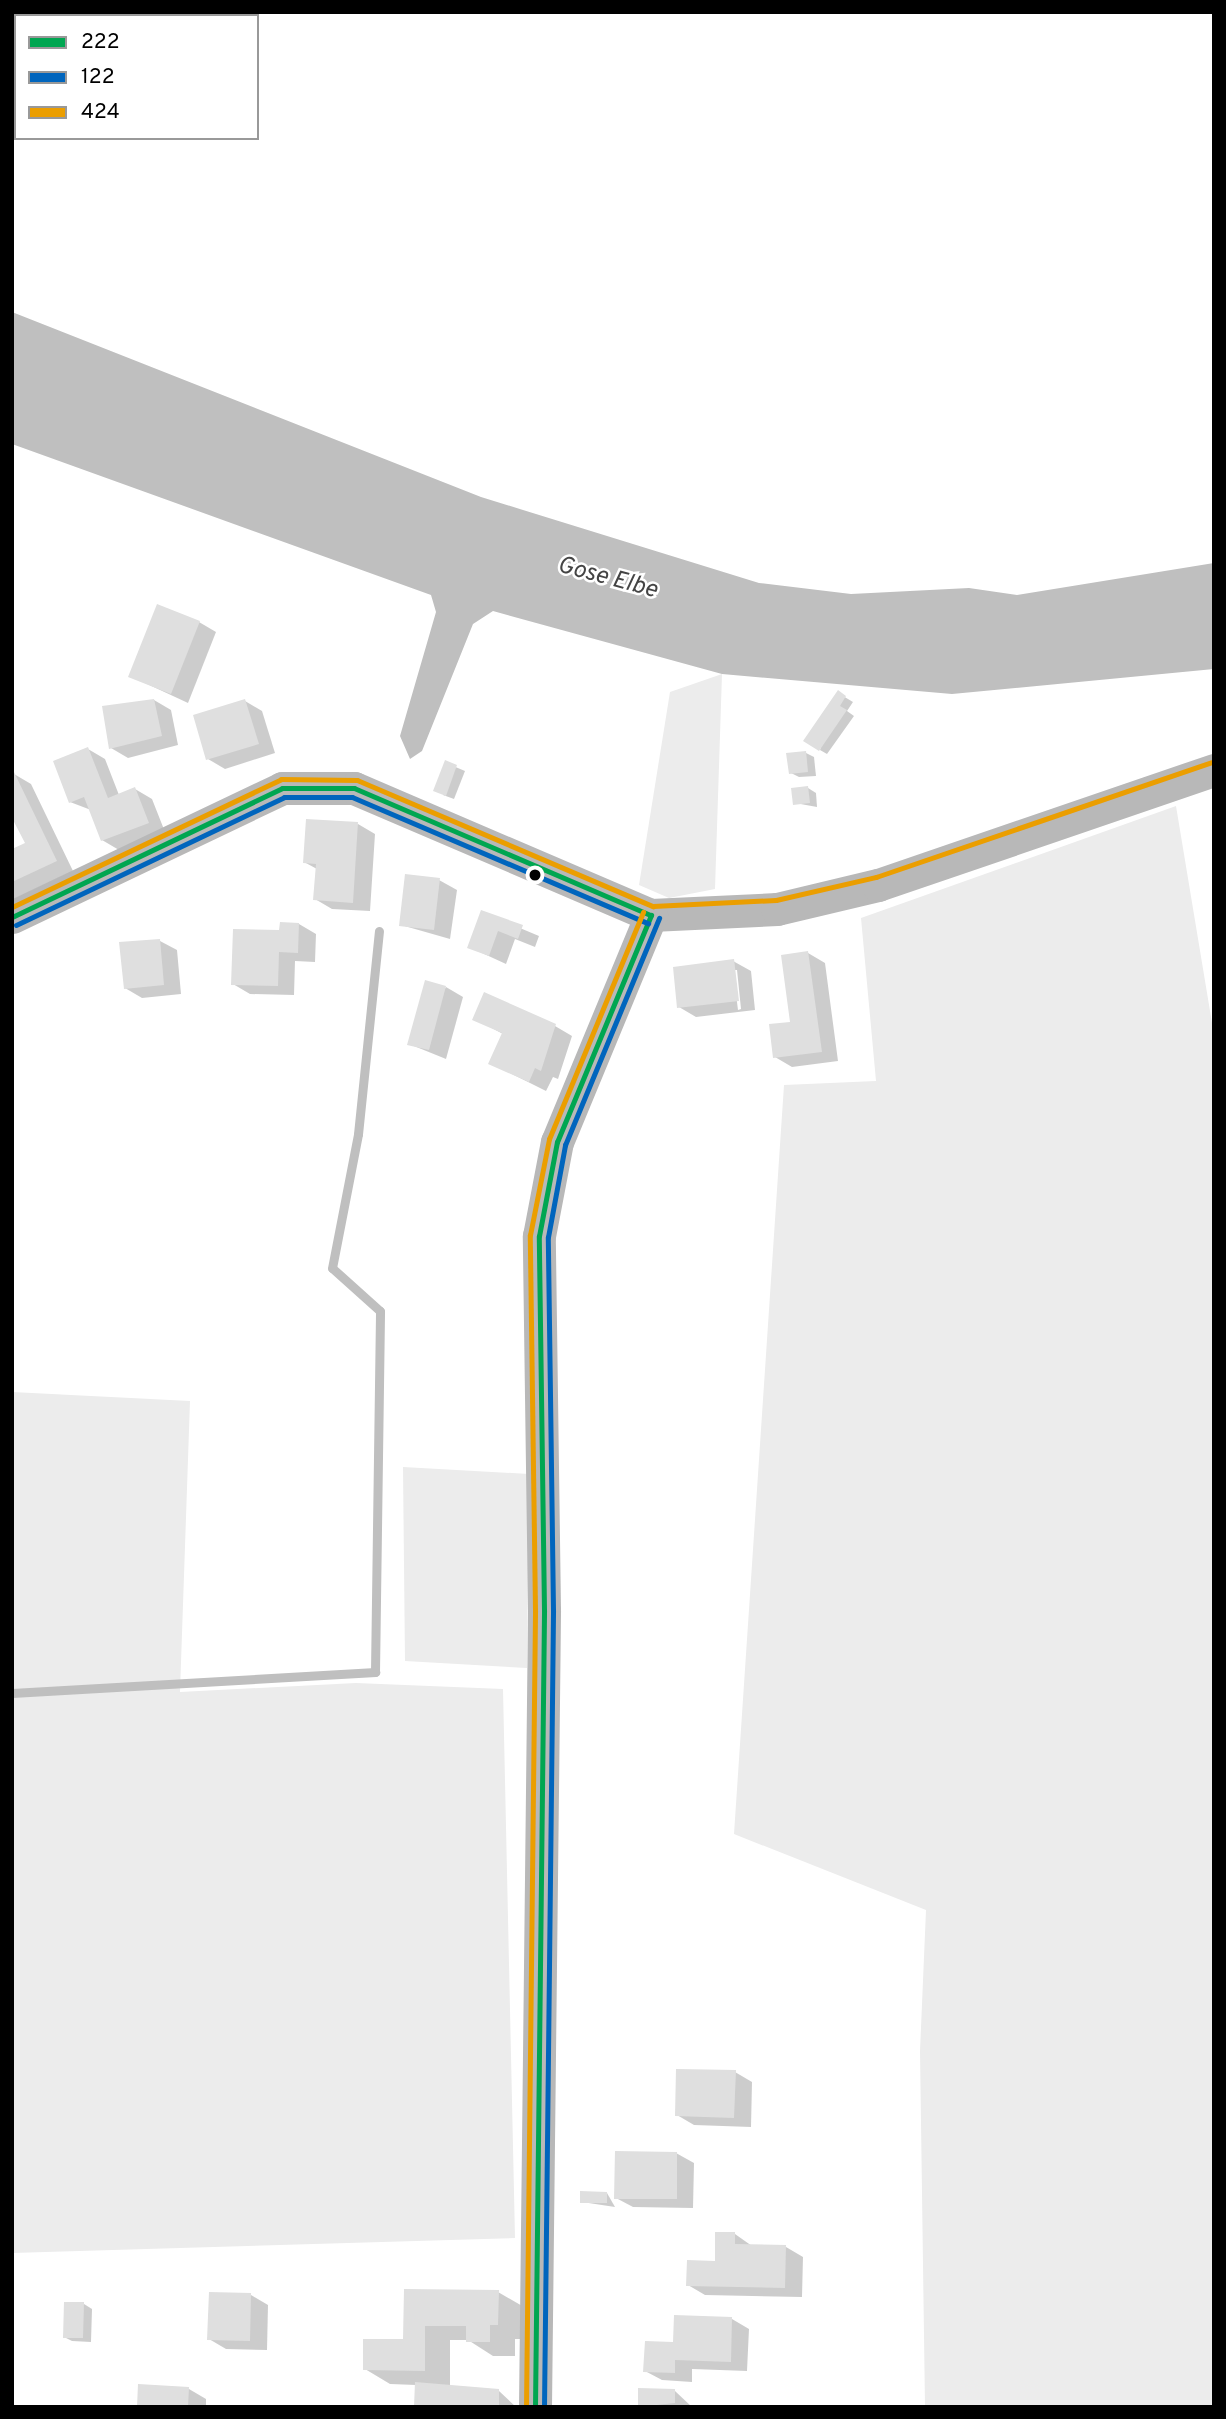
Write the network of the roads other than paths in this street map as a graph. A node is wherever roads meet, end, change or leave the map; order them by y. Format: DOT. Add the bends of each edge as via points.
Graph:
graph roads {
  1 [pos="1214,770"];
  2 [pos="651,915"];
  3 [pos="12,918"];
  4 [pos="535,2407"];
  1 -- 2 [label="street" via="878,884 777,909"];
  2 -- 3 [label="street" via="354,788 282,788"];
  2 -- 4 [label="street" via="556,1142 539,1236 544,1610"];
}
